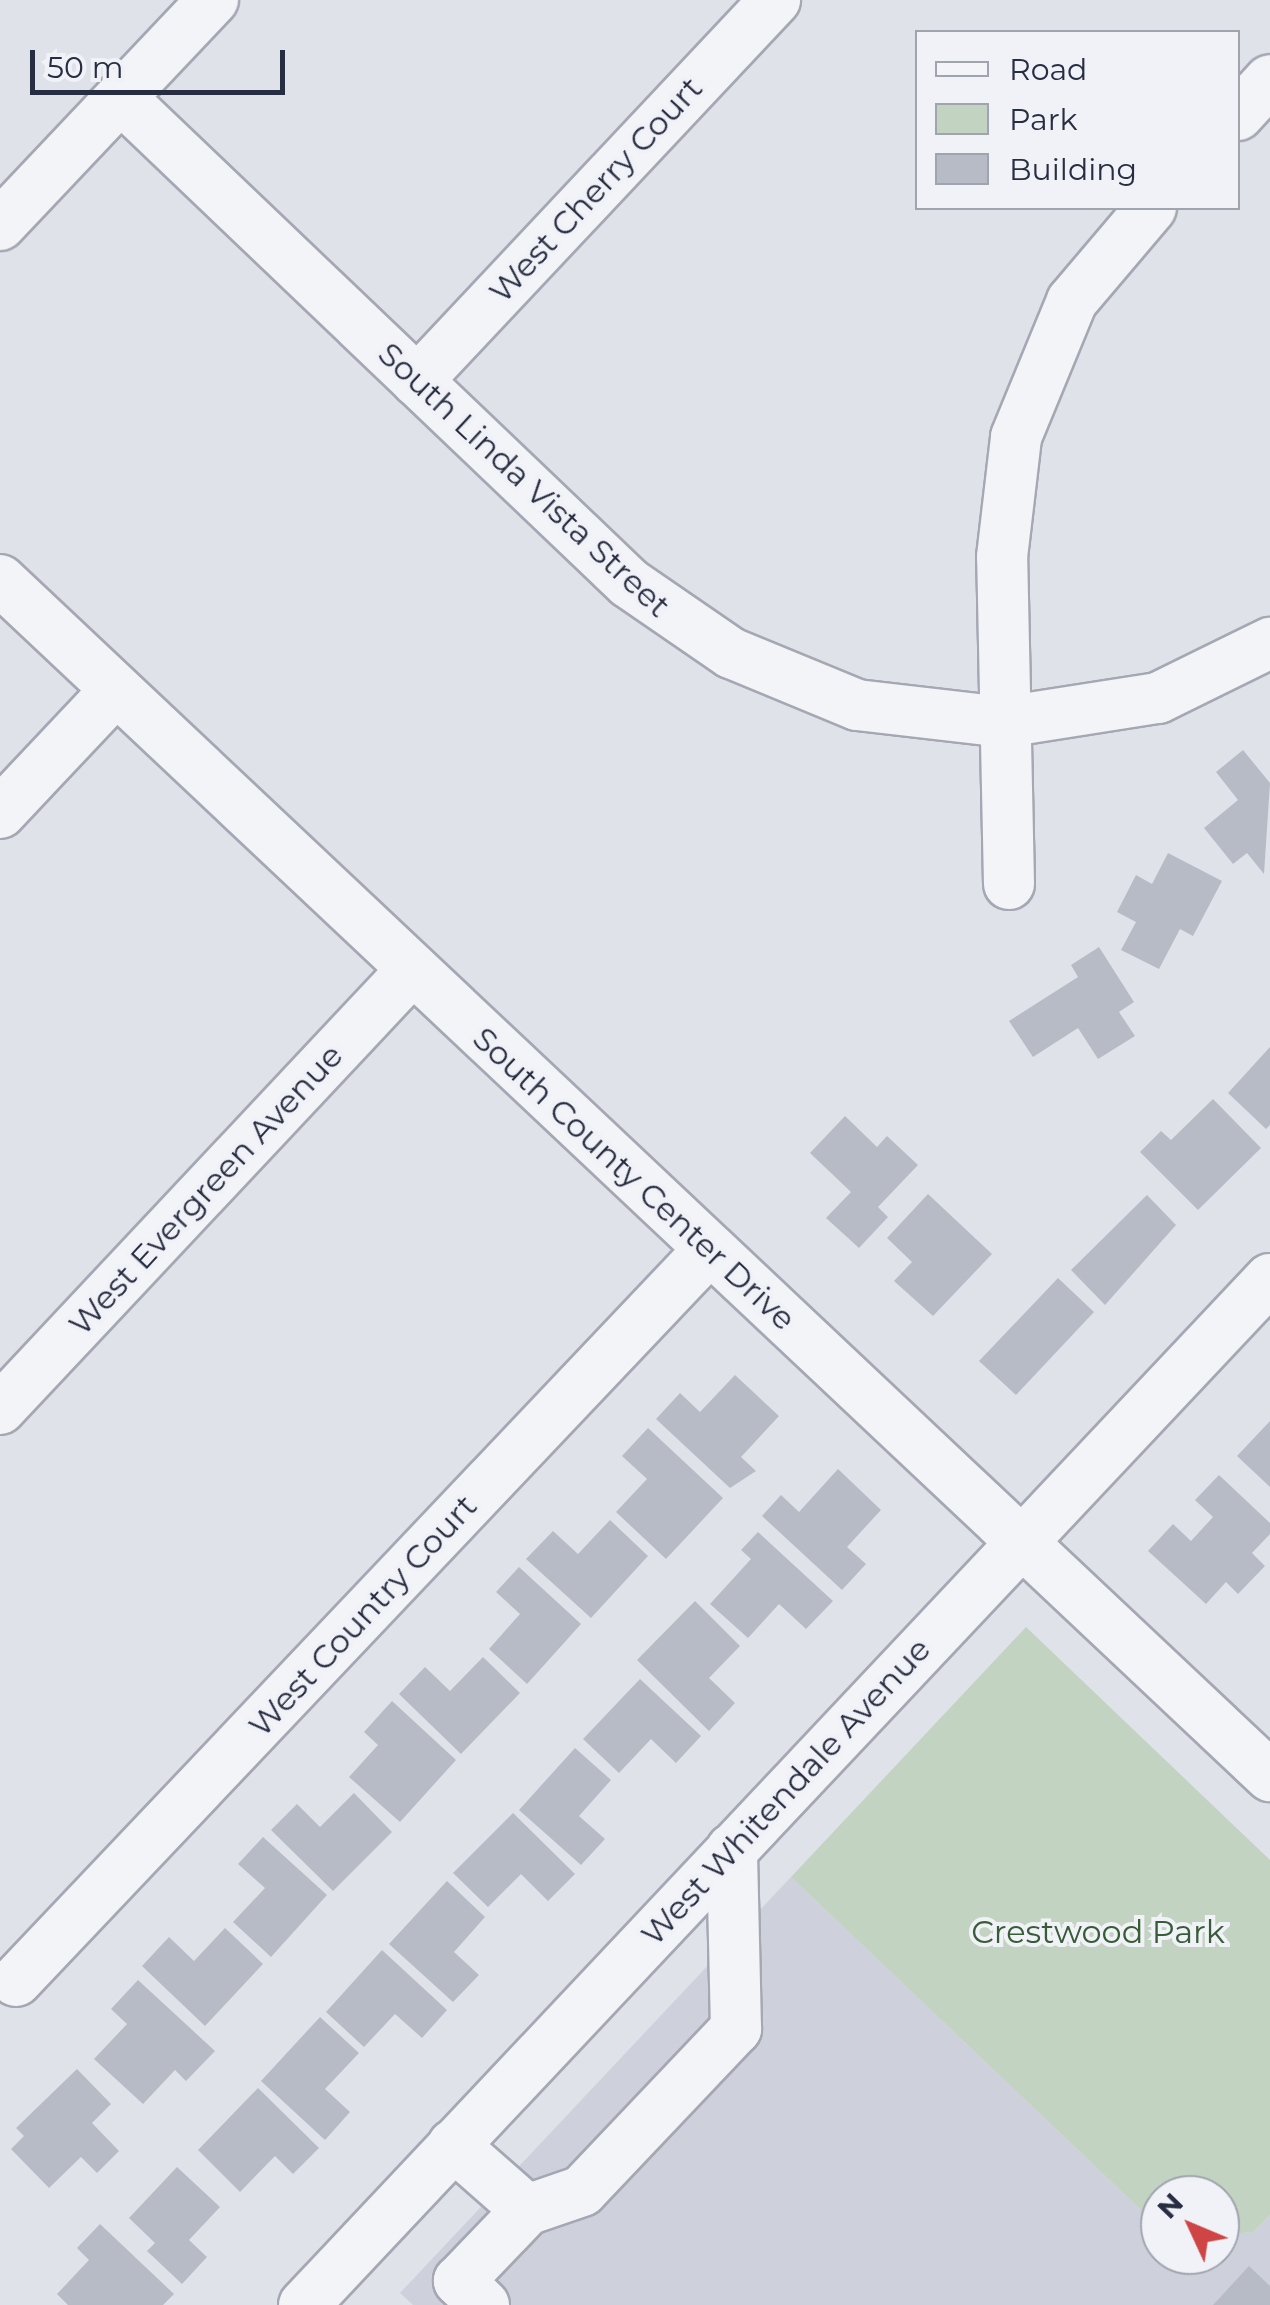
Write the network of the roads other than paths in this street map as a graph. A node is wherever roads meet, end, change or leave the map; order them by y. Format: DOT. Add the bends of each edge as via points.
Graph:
graph roads {
  1 [pos="213,0"];
  2 [pos="775,0"];
  3 [pos="1270,80"];
  4 [pos="121,98"];
  5 [pos="1240,113"];
  6 [pos="1149,210"];
  7 [pos="0,225"];
  8 [pos="417,381"];
  9 [pos="0,580"];
  10 [pos="1270,643"];
  11 [pos="115,691"];
  12 [pos="1004,722"];
  13 [pos="0,813"];
  14 [pos="1009,884"];
  15 [pos="412,970"];
  16 [pos="709,1250"];
  17 [pos="1270,1280"];
  18 [pos="0,1408"];
  19 [pos="1024,1540"];
  20 [pos="1270,1776"];
  21 [pos="732,1849"];
  22 [pos="16,1981"];
  23 [pos="453,2146"];
  24 [pos="527,2210"];
  25 [pos="328,2297"];
  26 [pos="484,2305"];
  1 -- 4 [label="street"];
  2 -- 8 [label="street, West Cherry Court"];
  3 -- 5 [label="street"];
  4 -- 7 [label="street"];
  4 -- 8 [label="street, South Linda Vista Street"];
  6 -- 12 [label="street" via="1072,302 1016,437 1002,557"];
  8 -- 12 [label="street, South Linda Vista Street" via="629,583 718,646 858,705"];
  9 -- 11 [label="street, South County Center Drive"];
  10 -- 12 [label="street, South Linda Vista Street" via="1158,698"];
  11 -- 13 [label="street"];
  11 -- 15 [label="street, South County Center Drive"];
  12 -- 14 [label="street"];
  15 -- 16 [label="street, South County Center Drive"];
  15 -- 18 [label="street, West Evergreen Avenue"];
  16 -- 19 [label="street, South County Center Drive"];
  16 -- 22 [label="street, West Country Court"];
  17 -- 19 [label="street, West Whitendale Avenue"];
  19 -- 20 [label="street, South County Center Drive"];
  19 -- 21 [label="street, West Whitendale Avenue"];
  21 -- 23 [label="street, West Whitendale Avenue"];
  21 -- 24 [label="street" via="736,2029 582,2191"];
  23 -- 24 [label="street"];
  23 -- 25 [label="street, West Whitendale Avenue"];
  24 -- 26 [label="street" via="459,2281"];
}
